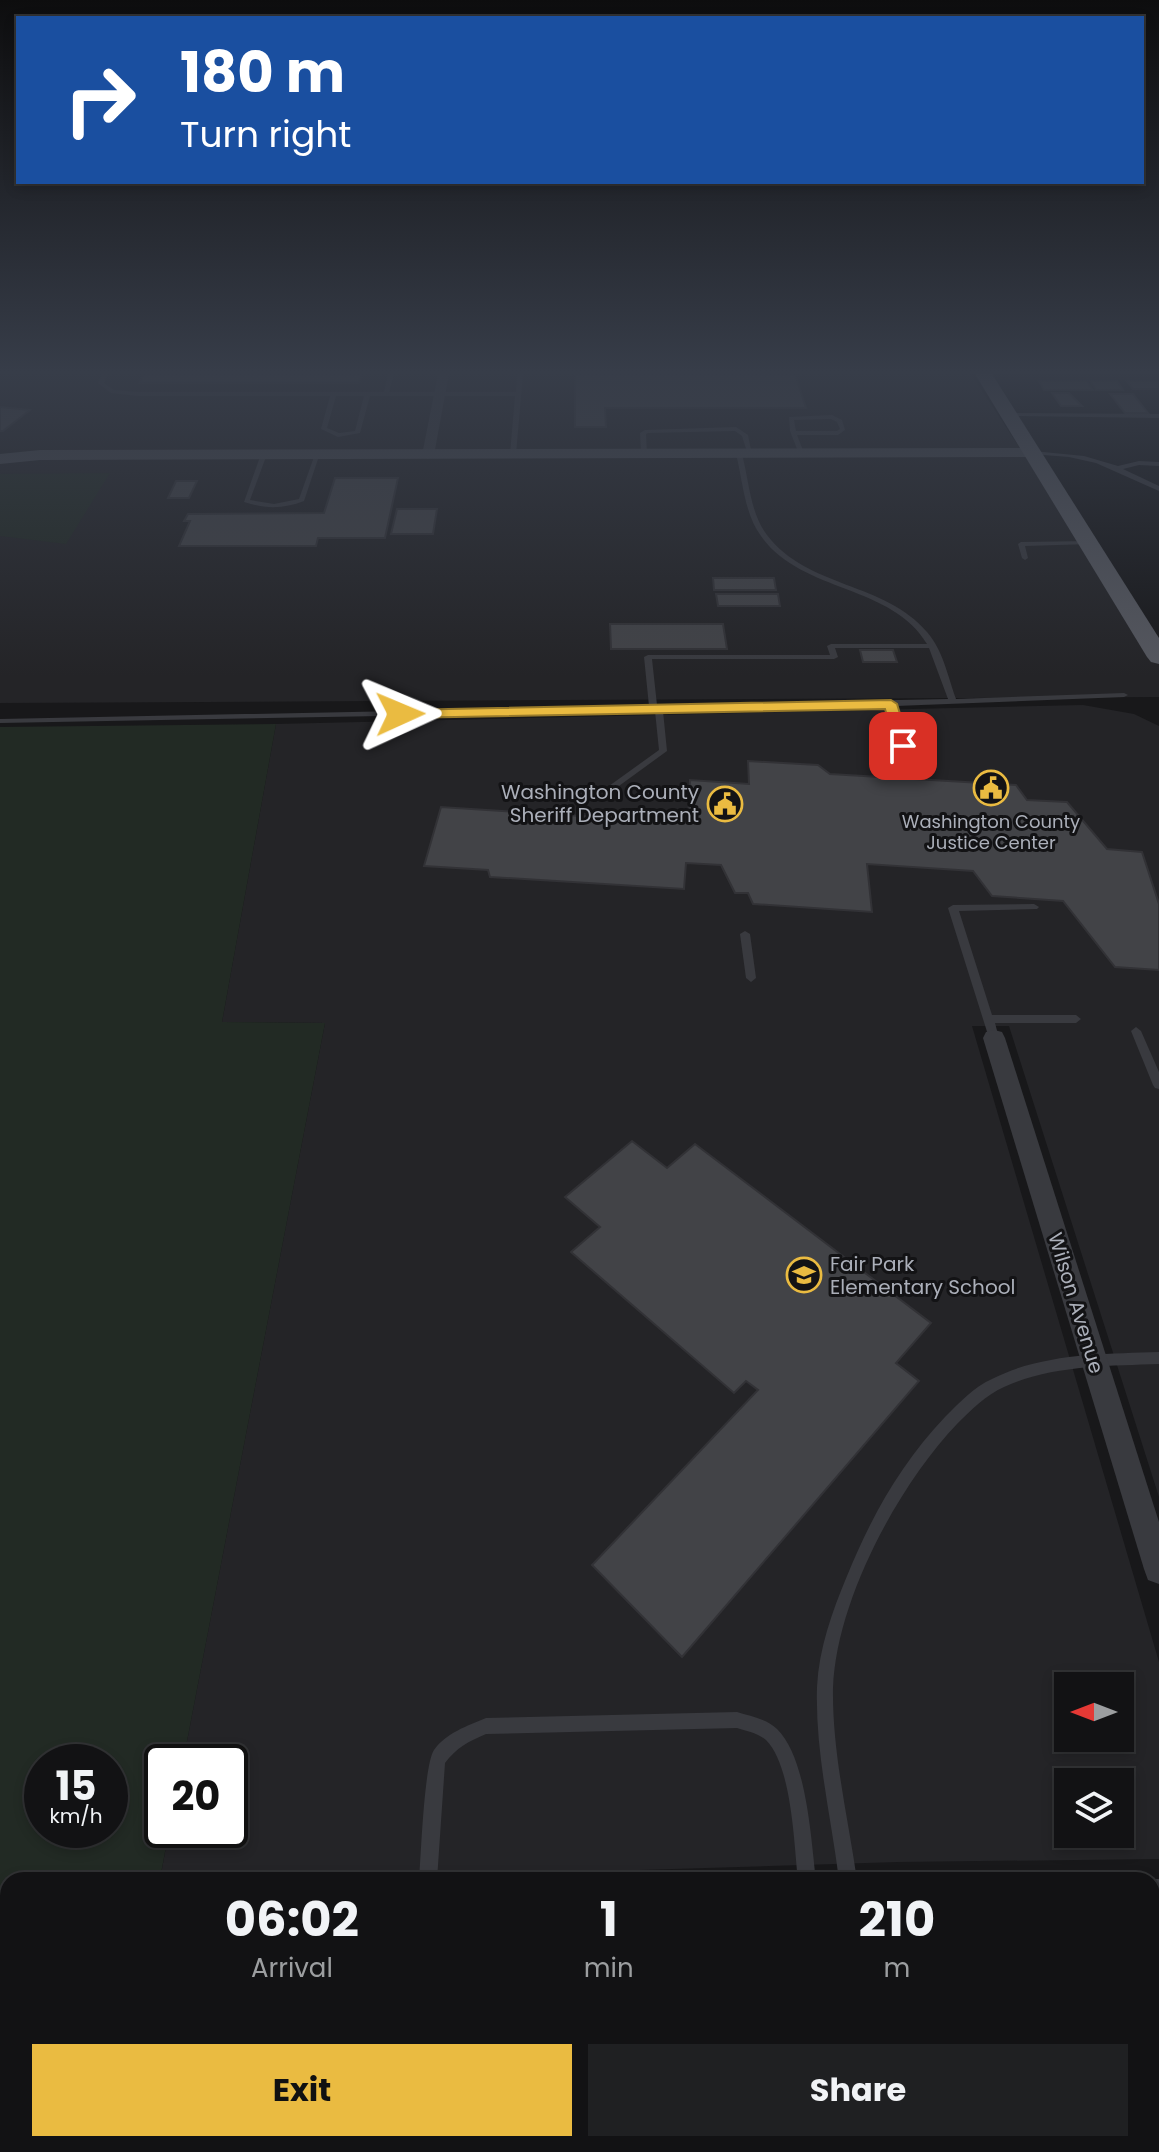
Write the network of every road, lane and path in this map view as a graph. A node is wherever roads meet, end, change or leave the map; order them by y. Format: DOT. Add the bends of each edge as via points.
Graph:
graph roads {
  1 [pos="256,474"];
  2 [pos="311,474"];
  3 [pos="749,474"];
  4 [pos="1046,474"];
  5 [pos="1130,474"];
  6 [pos="1159,489"];
  7 [pos="1089,543"];
  8 [pos="1025,558"];
  9 [pos="931,646"];
  10 [pos="1159,657"];
  11 [pos="1124,695"];
  12 [pos="953,702"];
  13 [pos="891,704"];
  14 [pos="656,707"];
  15 [pos="0,721"];
  16 [pos="903,746"];
  17 [pos="612,788"];
  18 [pos="1034,907"];
  19 [pos="745,934"];
  20 [pos="751,978"];
  21 [pos="1076,1019"];
  22 [pos="991,1029"];
  23 [pos="1136,1031"];
  24 [pos="1159,1085"];
  25 [pos="1159,1358"];
  26 [pos="1094,1362"];
  27 [pos="1159,1569"];
  28 [pos="429,1872"];
  29 [pos="806,1872"];
  30 [pos="847,1872"];
  1 -- 2 [label="lane" via="246,501 289,506 302,500"];
  3 -- 9 [label="lane" via="758,525 771,545 804,569 902,615"];
  4 -- 7 [label="main road"];
  5 -- 6 [label="lane"];
  7 -- 8 [label="lane" via="1021,544"];
  7 -- 10 [label="main road"];
  9 -- 12 [label="lane"];
  9 -- 14 [label="lane" via="831,646 834,657 648,657"];
  11 -- 12 [label="lane"];
  12 -- 13 [label="lane"];
  13 -- 14 [label="lane"];
  13 -- 16 [label="lane"];
  14 -- 15 [label="lane"];
  14 -- 17 [label="lane" via="663,751"];
  18 -- 22 [label="lane" via="953,908"];
  19 -- 20 [label="lane"];
  21 -- 22 [label="lane"];
  22 -- 26 [label="street, Wilson Avenue"];
  23 -- 24 [label="lane"];
  25 -- 26 [label="lane"];
  26 -- 27 [label="street, Wilson Avenue"];
  26 -- 30 [label="lane" via="1022,1374 973,1400 900,1484 859,1567 835,1625 825,1690"];
  28 -- 29 [label="lane" via="437,1760 463,1734 486,1726 737,1720 770,1733 783,1750"];
}
